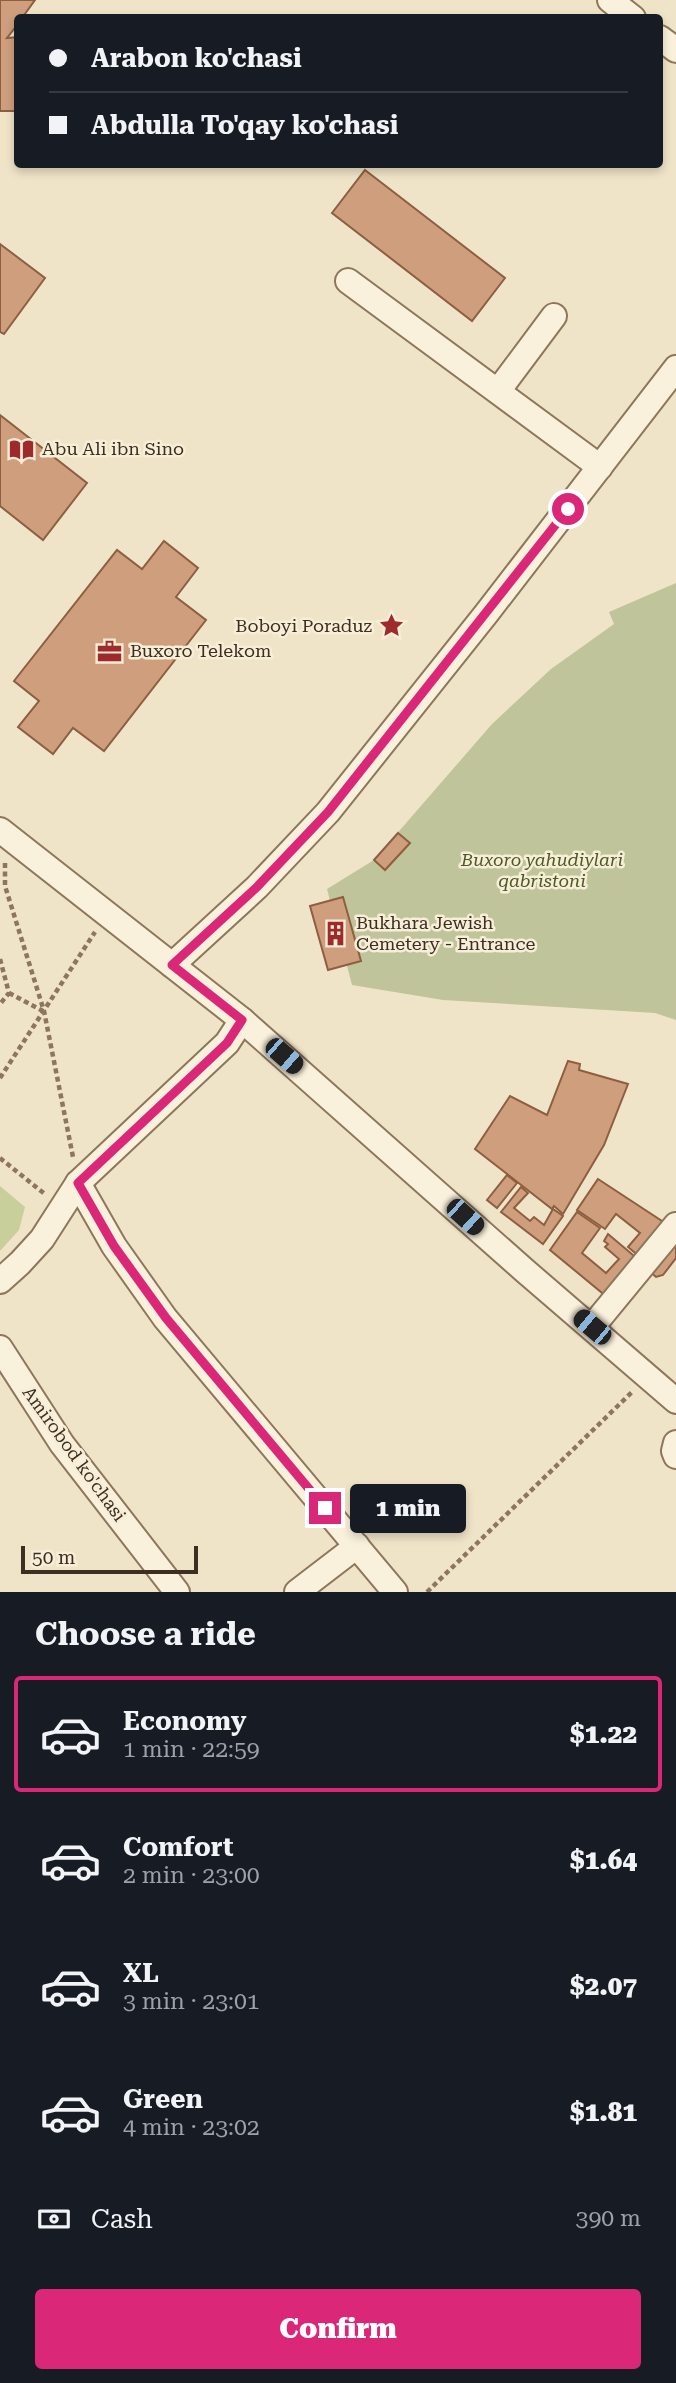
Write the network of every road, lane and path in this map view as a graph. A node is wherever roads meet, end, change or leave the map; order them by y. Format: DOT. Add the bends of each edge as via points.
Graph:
graph roads {
  1 [pos="610,0"];
  2 [pos="628,14"];
  3 [pos="348,281"];
  4 [pos="554,316"];
  5 [pos="676,368"];
  6 [pos="498,391"];
  7 [pos="600,467"];
  8 [pos="2,832"];
  9 [pos="5,886"];
  10 [pos="0,893"];
  11 [pos="107,914"];
  12 [pos="0,959"];
  13 [pos="172,965"];
  14 [pos="9,993"];
  15 [pos="0,1004"];
  16 [pos="44,1011"];
  17 [pos="242,1020"];
  18 [pos="0,1078"];
  19 [pos="0,1158"];
  20 [pos="78,1183"];
  21 [pos="62,1207"];
  22 [pos="676,1225"];
  23 [pos="0,1280"];
  24 [pos="592,1327"];
  25 [pos="0,1348"];
  26 [pos="649,1376"];
  27 [pos="676,1401"];
  28 [pos="676,1443"];
  29 [pos="676,1456"];
  30 [pos="357,1546"];
  31 [pos="177,1592"];
  32 [pos="297,1592"];
  33 [pos="395,1592"];
  34 [pos="427,1592"];
  1 -- 2 [label="street"];
  3 -- 6 [label="street"];
  4 -- 6 [label="street"];
  5 -- 7 [label="street"];
  6 -- 7 [label="street"];
  7 -- 13 [label="street" via="328,812 257,887"];
  8 -- 9 [label="path"];
  8 -- 11 [label="street"];
  9 -- 10 [label="path"];
  9 -- 16 [label="path"];
  11 -- 13 [label="street"];
  11 -- 16 [label="path"];
  12 -- 14 [label="path"];
  13 -- 17 [label="street"];
  14 -- 15 [label="path"];
  14 -- 16 [label="path"];
  16 -- 18 [label="path"];
  16 -- 20 [label="path"];
  17 -- 20 [label="street" via="227,1043"];
  17 -- 24 [label="street"];
  19 -- 21 [label="path"];
  20 -- 21 [label="street"];
  20 -- 30 [label="street" via="114,1246 166,1318"];
  21 -- 23 [label="street" via="41,1239"];
  22 -- 24 [label="street"];
  24 -- 26 [label="street"];
  25 -- 31 [label="street, Amirobod ko'chasi" via="62,1444"];
  26 -- 27 [label="street"];
  26 -- 34 [label="path"];
  28 -- 29 [label="street"];
  30 -- 32 [label="street"];
  30 -- 33 [label="street"];
}
